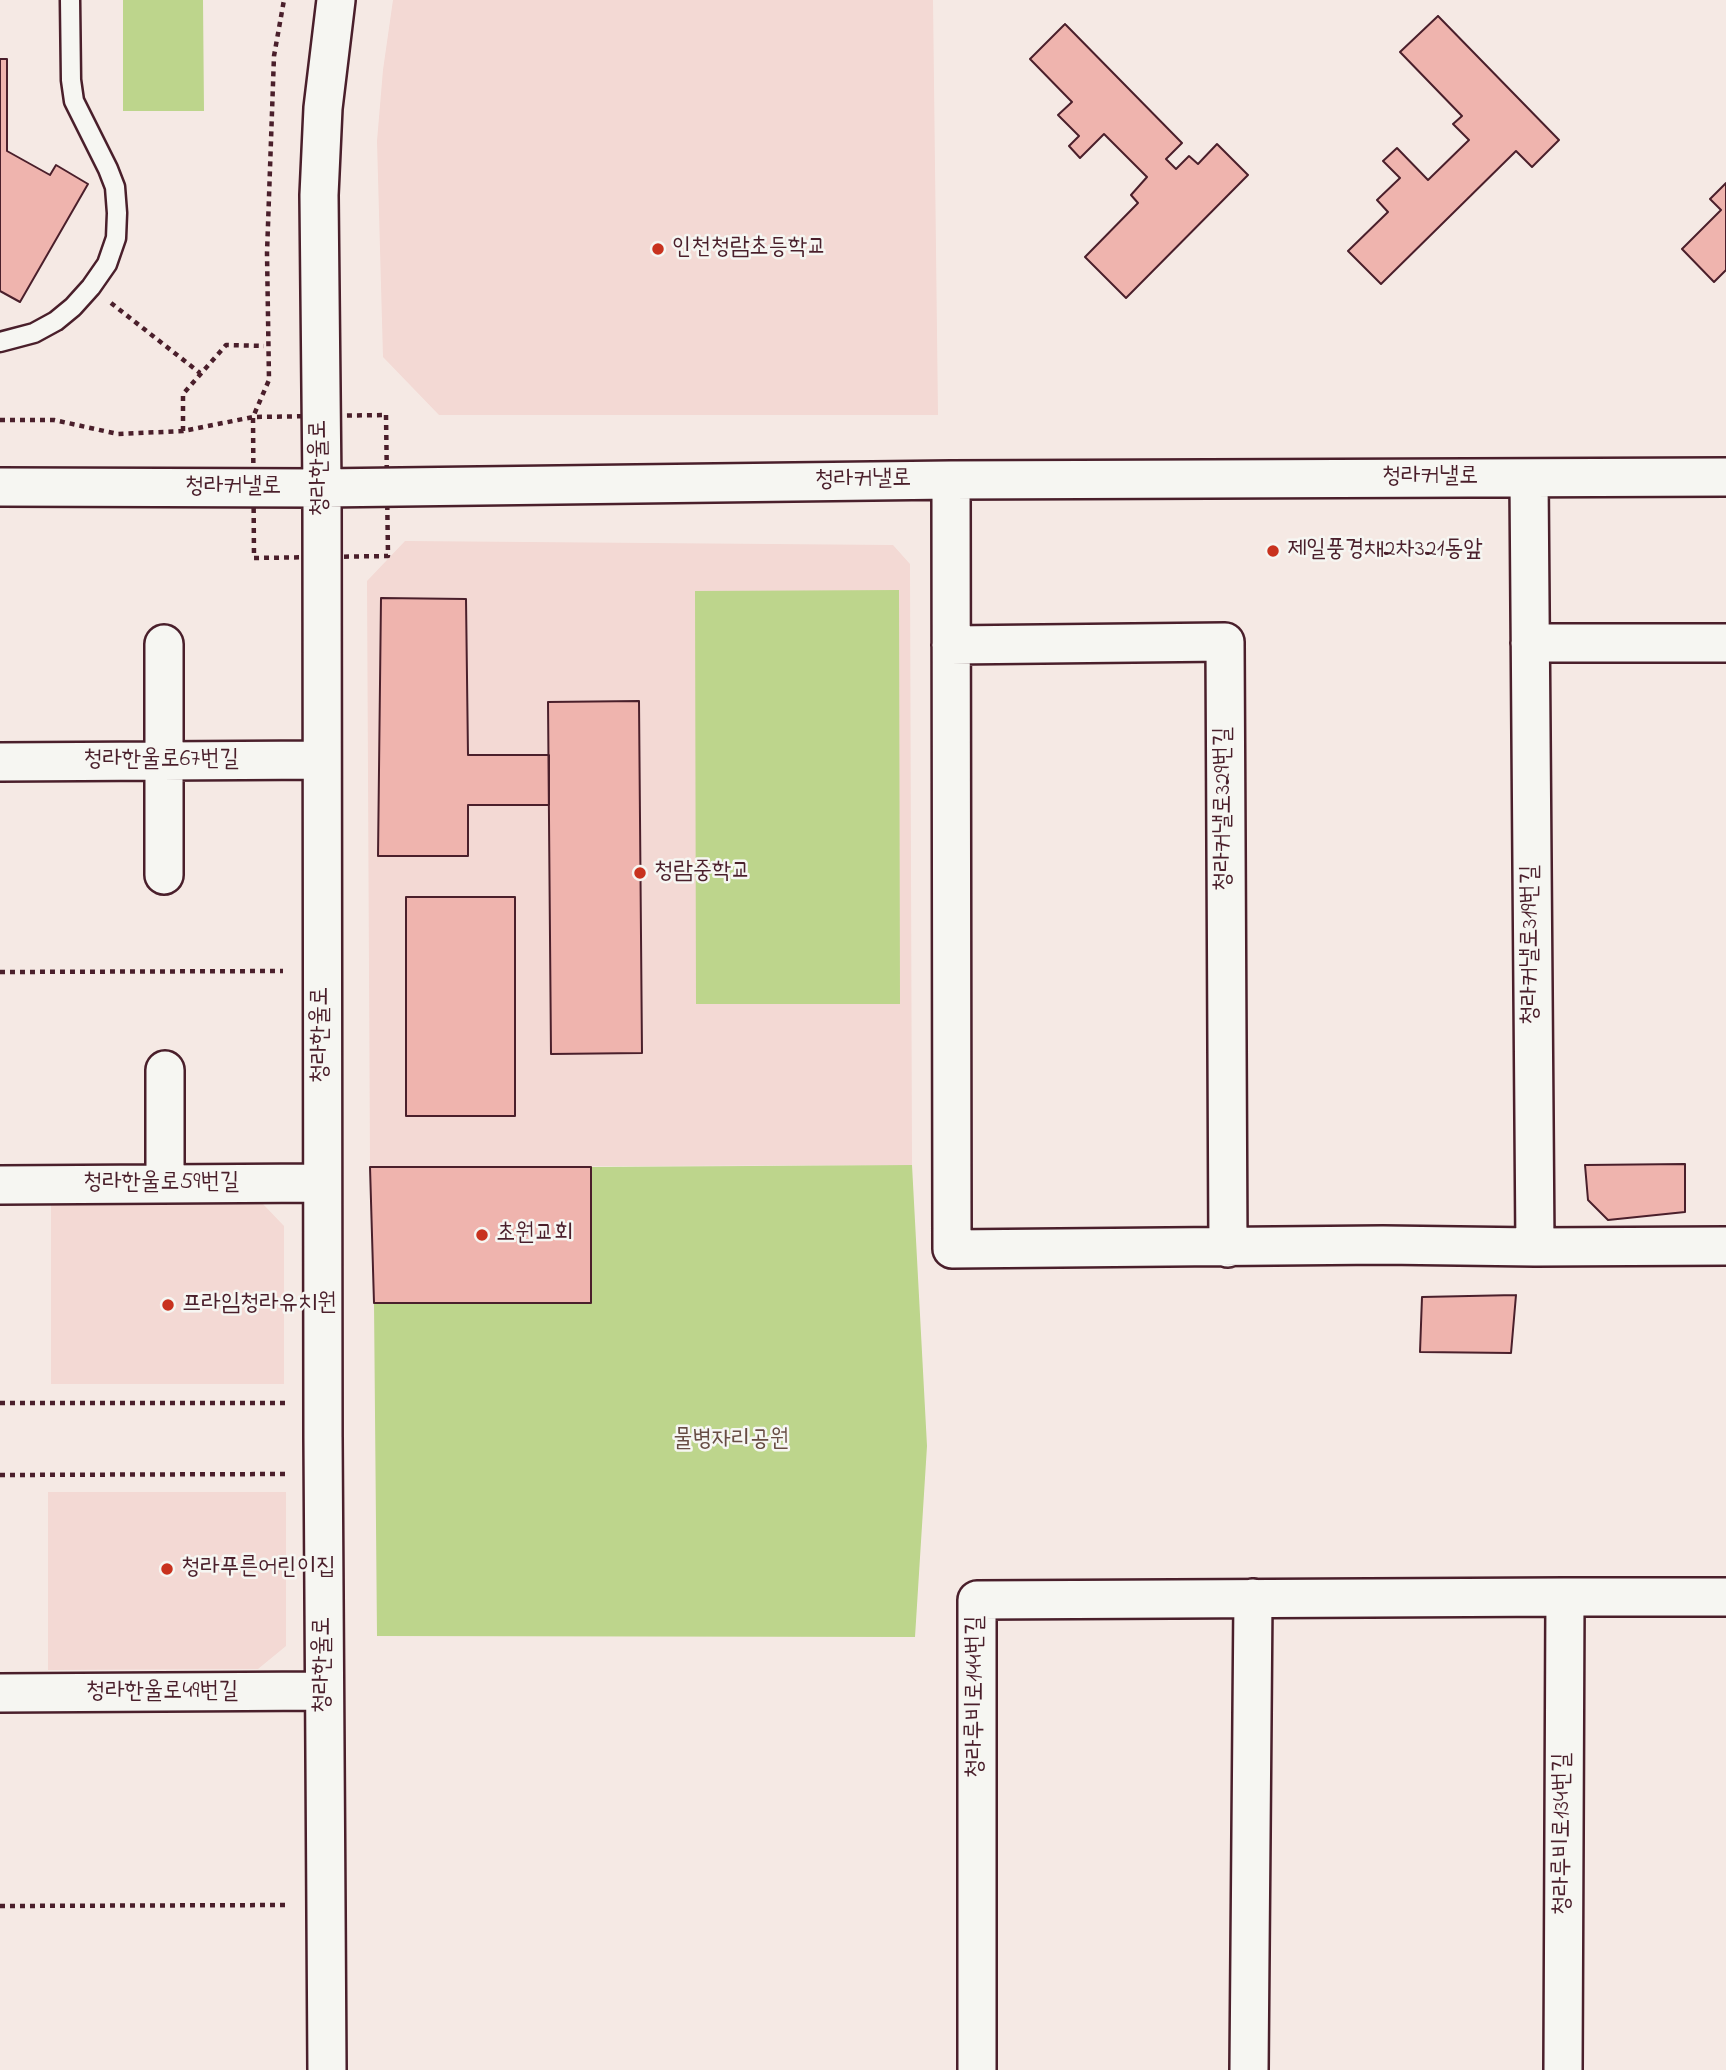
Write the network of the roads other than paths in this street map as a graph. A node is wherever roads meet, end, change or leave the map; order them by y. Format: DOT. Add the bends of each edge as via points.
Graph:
graph roads {
  1 [pos="70,0"];
  2 [pos="336,0"];
  3 [pos="0,342"];
  4 [pos="1726,477"];
  5 [pos="1529,478"];
  6 [pos="951,480"];
  7 [pos="0,487"];
  8 [pos="322,488"];
  9 [pos="1530,643"];
  10 [pos="1726,643"];
  11 [pos="163,644"];
  12 [pos="951,645"];
  13 [pos="322,760"];
  14 [pos="163,761"];
  15 [pos="0,762"];
  16 [pos="163,874"];
  17 [pos="165,1070"];
  18 [pos="322,1183"];
  19 [pos="165,1184"];
  20 [pos="0,1185"];
  21 [pos="1726,1246"];
  22 [pos="1535,1247"];
  23 [pos="1228,1248"];
  24 [pos="1564,1597"];
  25 [pos="1726,1597"];
  26 [pos="1253,1598"];
  27 [pos="324,1691"];
  28 [pos="0,1693"];
  29 [pos="327,2070"];
  30 [pos="977,2070"];
  31 [pos="1249,2070"];
  32 [pos="1563,2070"];
  1 -- 3 [label="lane" via="74,101 115,187 116,238 92,287 56,321 34,333"];
  2 -- 8 [label="street, 청라한울로" via="323,108 319,195"];
  4 -- 5 [label="street, 청라커낼로"];
  5 -- 6 [label="street, 청라커낼로"];
  5 -- 9 [label="street, 청라커낼로319번길"];
  6 -- 8 [label="street, 청라커낼로"];
  6 -- 12 [label="street"];
  7 -- 8 [label="street, 청라커낼로"];
  8 -- 13 [label="street, 청라한울로"];
  9 -- 10 [label="street"];
  9 -- 22 [label="street, 청라커낼로319번길"];
  11 -- 14 [label="street"];
  12 -- 23 [label="street, 청라커낼로329번길" via="1224,642"];
  12 -- 23 [label="street" via="952,1249"];
  13 -- 14 [label="street, 청라한울로67번길"];
  13 -- 18 [label="street, 청라한울로"];
  14 -- 15 [label="street, 청라한울로67번길"];
  14 -- 16 [label="street"];
  17 -- 19 [label="street"];
  18 -- 19 [label="street, 청라한울로59번길"];
  18 -- 27 [label="street, 청라한울로"];
  19 -- 20 [label="street, 청라한울로59번길"];
  21 -- 22 [label="street"];
  22 -- 23 [label="street"];
  24 -- 25 [label="street"];
  24 -- 26 [label="street, 청라루비로144번길"];
  24 -- 32 [label="street, 청라루비로134번길"];
  26 -- 30 [label="street, 청라루비로144번길" via="977,1600"];
  26 -- 31 [label="street"];
  27 -- 28 [label="street, 청라한울로49번길"];
  27 -- 29 [label="street, 청라한울로"];
}
